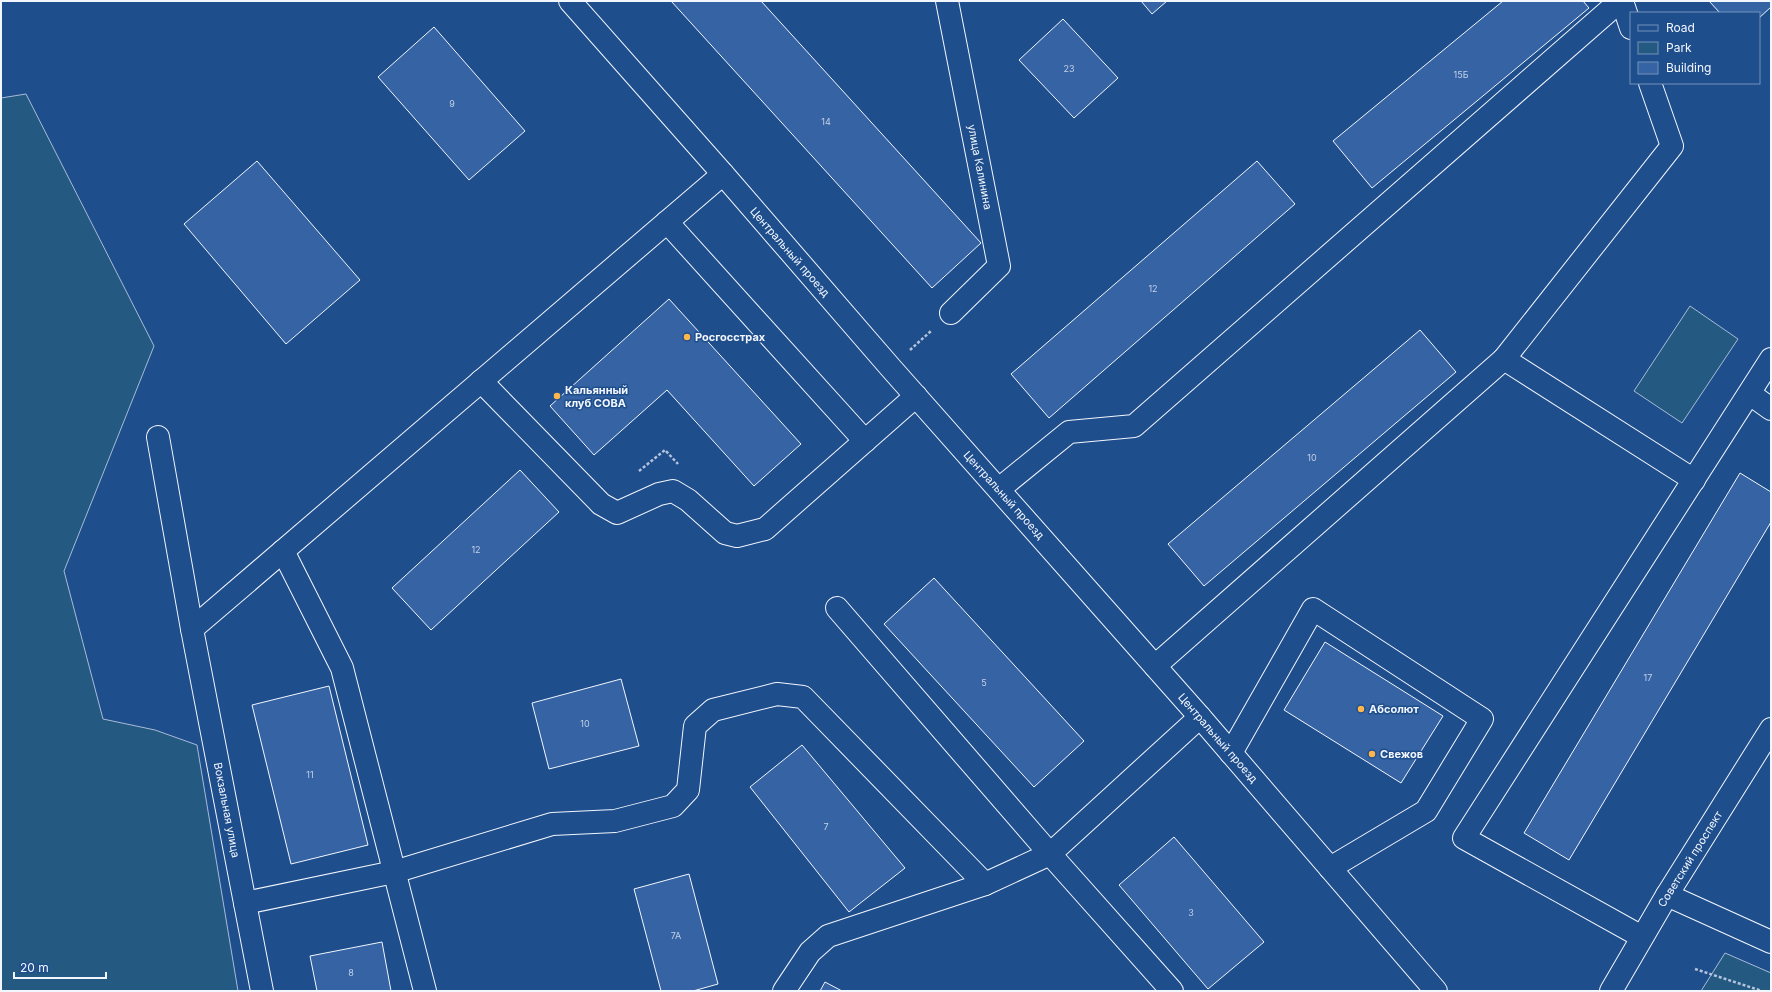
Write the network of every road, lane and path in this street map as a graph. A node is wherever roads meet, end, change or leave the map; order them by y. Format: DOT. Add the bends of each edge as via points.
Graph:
graph roads {
  1 [pos="570,1"];
  2 [pos="947,1"];
  3 [pos="1621,1"];
  4 [pos="1630,25"];
  5 [pos="1650,84"];
  6 [pos="723,174"];
  7 [pos="667,222"];
  8 [pos="951,313"];
  9 [pos="1504,359"];
  10 [pos="1771,359"];
  11 [pos="481,381"];
  12 [pos="1750,394"];
  13 [pos="916,396"];
  14 [pos="1771,409"];
  15 [pos="158,437"];
  16 [pos="865,441"];
  17 [pos="680,466"];
  18 [pos="638,472"];
  19 [pos="1694,480"];
  20 [pos="999,489"];
  21 [pos="283,552"];
  22 [pos="837,608"];
  23 [pos="192,629"];
  24 [pos="1155,666"];
  25 [pos="1200,717"];
  26 [pos="1771,730"];
  27 [pos="1231,753"];
  28 [pos="1050,854"];
  29 [pos="1330,868"];
  30 [pos="394,872"];
  31 [pos="985,884"];
  32 [pos="1667,895"];
  33 [pos="245,903"];
  34 [pos="1642,937"];
  35 [pos="1771,942"];
  36 [pos="1695,970"];
  37 [pos="262,991"];
  38 [pos="425,991"];
  39 [pos="784,991"];
  40 [pos="1172,991"];
  41 [pos="1436,991"];
  42 [pos="1611,991"];
  43 [pos="1762,991"];
  1 -- 6 [label="street, Центральный проезд"];
  2 -- 8 [label="street, улица Калинина" via="999,266"];
  3 -- 4 [label="street"];
  3 -- 20 [label="street" via="1134,426 1069,432"];
  5 -- 9 [label="street" via="1672,146"];
  6 -- 7 [label="street"];
  6 -- 13 [label="street, Центральный проезд"];
  7 -- 11 [label="street"];
  7 -- 16 [label="street"];
  9 -- 19 [label="street"];
  9 -- 24 [label="street"];
  10 -- 12 [label="street"];
  11 -- 16 [label="street" via="601,504 617,513 659,494 673,491 688,500 725,533 737,536 764,529"];
  11 -- 21 [label="street"];
  12 -- 14 [label="street"];
  12 -- 19 [label="street"];
  13 -- 16 [label="street"];
  13 -- 20 [label="street, Центральный проезд"];
  15 -- 23 [label="street, Вокзальная улица"];
  17 -- 18 [label="path" via="665,450"];
  19 -- 34 [label="street" via="1464,838"];
  20 -- 24 [label="street, Центральный проезд"];
  21 -- 23 [label="street"];
  21 -- 30 [label="street" via="342,668"];
  22 -- 28 [label="street"];
  23 -- 33 [label="street, Вокзальная улица"];
  24 -- 25 [label="street, Центральный проезд"];
  25 -- 27 [label="street, Центральный проезд"];
  25 -- 28 [label="street"];
  26 -- 32 [label="street, Советский проспект"];
  27 -- 29 [label="street, Центральный проезд"];
  27 -- 29 [label="street" via="1313,608 1482,719 1426,811"];
  28 -- 31 [label="street"];
  28 -- 40 [label="street"];
  29 -- 41 [label="street, Центральный проезд"];
  30 -- 31 [label="street" via="552,824 615,821 674,806 688,790 695,726 713,710 777,694 803,697"];
  30 -- 33 [label="street"];
  30 -- 38 [label="street"];
  31 -- 39 [label="street" via="828,936 810,952"];
  32 -- 34 [label="street, Советский проспект"];
  32 -- 35 [label="street"];
  33 -- 37 [label="street, Вокзальная улица"];
  34 -- 42 [label="street, Советский проспект"];
  36 -- 43 [label="path"];
}
